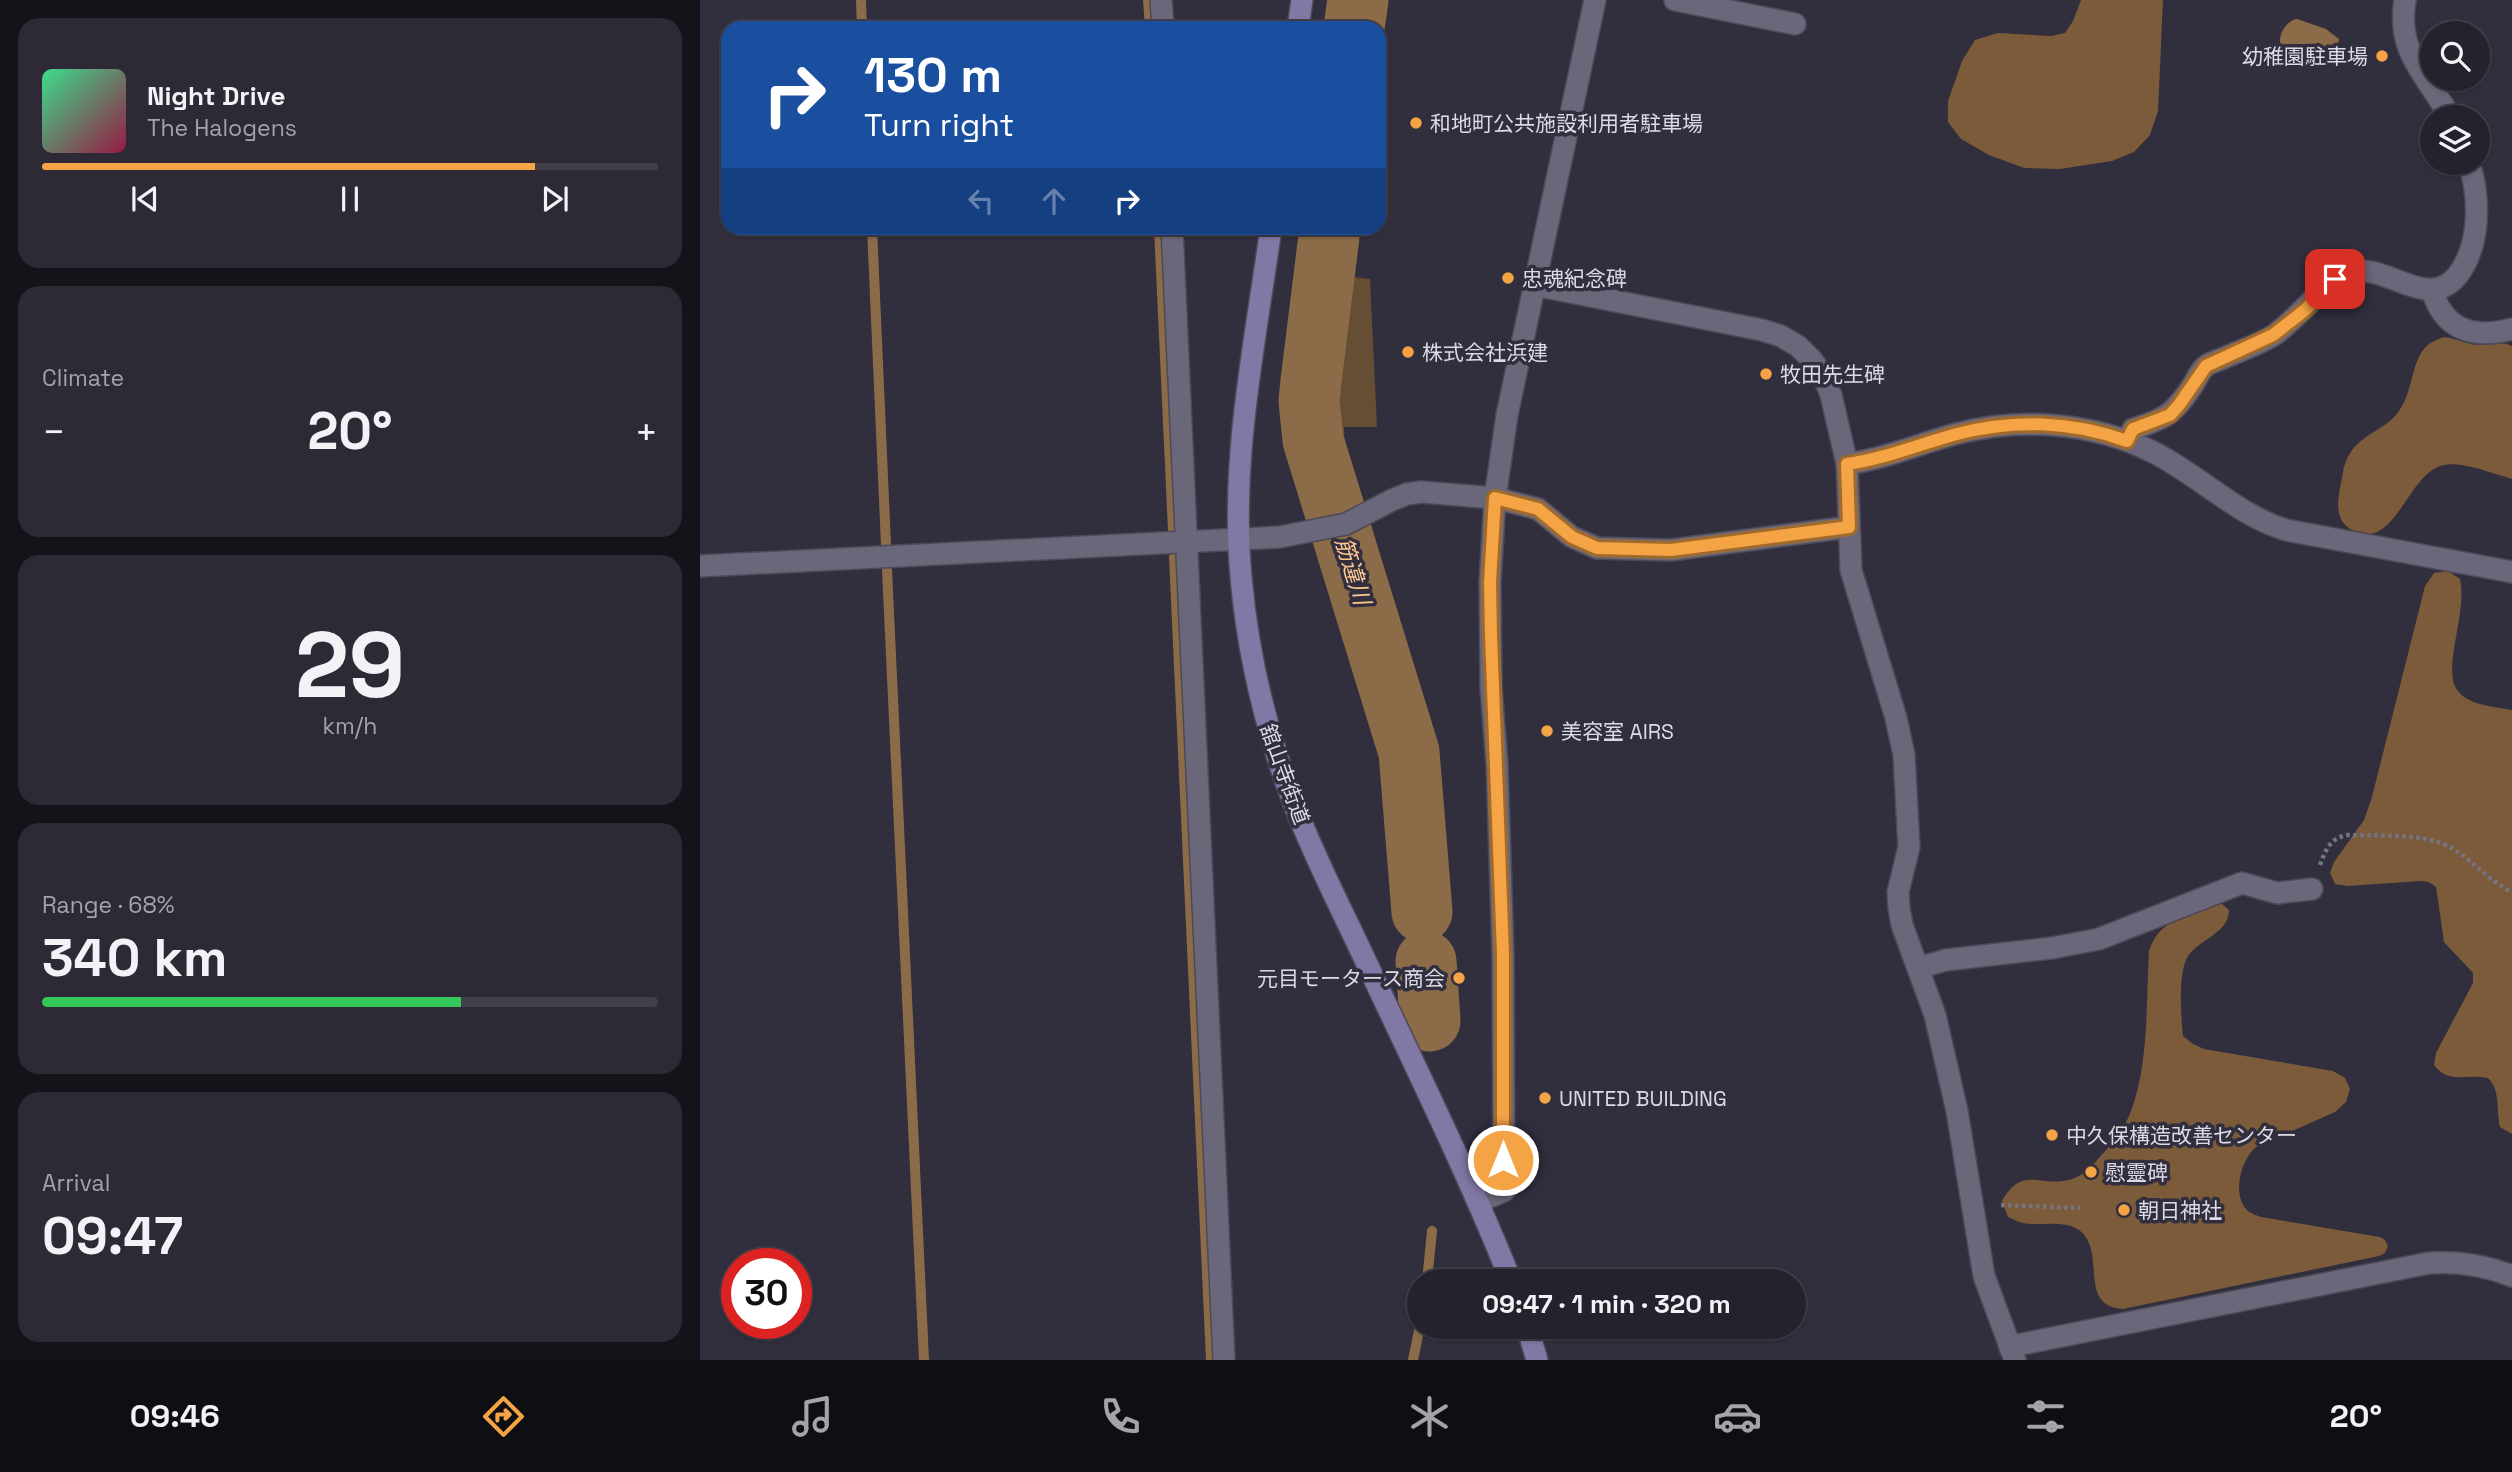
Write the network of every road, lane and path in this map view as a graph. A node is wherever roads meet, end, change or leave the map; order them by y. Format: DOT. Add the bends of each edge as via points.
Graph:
graph roads {
  1 [pos="1161,0"];
  2 [pos="1302,0"];
  3 [pos="1595,0"];
  4 [pos="1675,0"];
  5 [pos="2404,0"];
  6 [pos="1162,21"];
  7 [pos="1299,21"];
  8 [pos="1795,24"];
  9 [pos="2443,105"];
  10 [pos="2471,175"];
  11 [pos="1172,235"];
  12 [pos="1269,235"];
  13 [pos="1534,285"];
  14 [pos="2432,290"];
  15 [pos="2512,329"];
  16 [pos="2127,441"];
  17 [pos="1847,464"];
  18 [pos="1495,498"];
  19 [pos="1849,527"];
  20 [pos="1239,541"];
  21 [pos="1186,543"];
  22 [pos="700,566"];
  23 [pos="2512,572"];
  24 [pos="2312,889"];
  25 [pos="2512,892"];
  26 [pos="1918,968"];
  27 [pos="1478,1202"];
  28 [pos="1999,1205"];
  29 [pos="2080,1208"];
  30 [pos="1506,1269"];
  31 [pos="2512,1276"];
  32 [pos="1531,1339"];
  33 [pos="2013,1354"];
  34 [pos="1224,1360"];
  35 [pos="1537,1360"];
  1 -- 6 [label="street"];
  2 -- 7 [label="main road"];
  3 -- 13 [label="street"];
  4 -- 8 [label="street"];
  5 -- 9 [label="street" via="2407,48"];
  10 -- 14 [label="street" via="2476,200 2472,247 2457,276"];
  11 -- 21 [label="street"];
  12 -- 20 [label="main road, 舘山寺街道" via="1242,431"];
  13 -- 17 [label="street" via="1781,336 1798,346 1824,377"];
  13 -- 18 [label="street"];
  14 -- 15 [label="street" via="2441,312 2458,327 2478,334"];
  14 -- 16 [label="street" via="2372,271 2346,273 2273,335 2206,366 2170,415 2133,429"];
  16 -- 17 [label="street" via="2090,430 2023,424 1957,434"];
  16 -- 23 [label="street" via="2182,468 2270,526"];
  17 -- 19 [label="street"];
  18 -- 19 [label="street" via="1538,509 1572,537 1597,548 1671,550"];
  18 -- 20 [label="street" via="1406,494 1339,526"];
  18 -- 27 [label="street" via="1491,622 1503,954 1503,1191"];
  19 -- 26 [label="street" via="1851,570 1904,755 1909,847 1898,892 1899,908"];
  20 -- 21 [label="street"];
  20 -- 27 [label="main road, 舘山寺街道" via="1254,668 1286,782"];
  21 -- 22 [label="street"];
  21 -- 34 [label="street"];
  24 -- 25 [label="path" via="2325,851 2331,842 2348,835 2436,842"];
  24 -- 26 [label="street" via="2277,892 2242,883 2099,939"];
  26 -- 33 [label="street" via="1935,1015 1957,1111 1984,1276"];
  27 -- 30 [label="main road, 舘山寺街道"];
  28 -- 29 [label="path"];
  31 -- 33 [label="street" via="2474,1264 2429,1264 2022,1344"];
  32 -- 35 [label="main road"];
}
